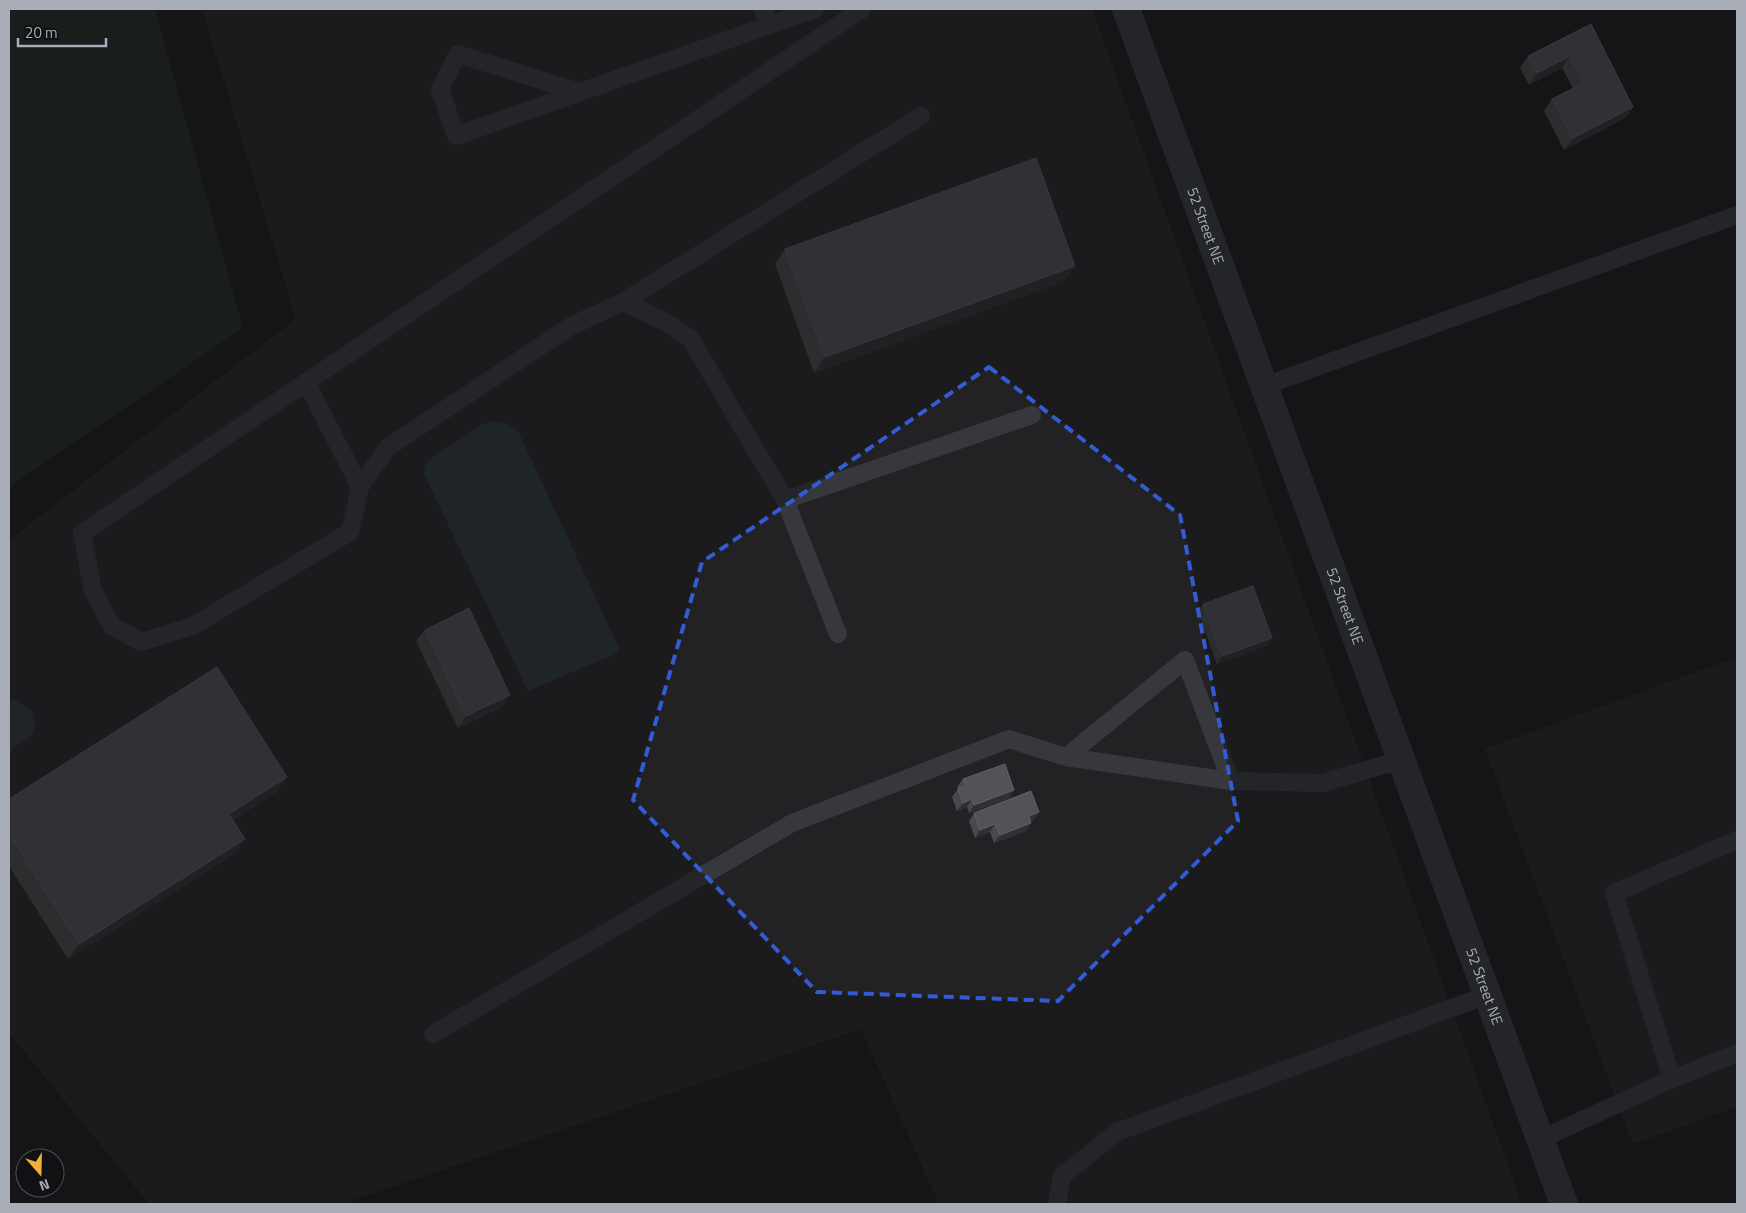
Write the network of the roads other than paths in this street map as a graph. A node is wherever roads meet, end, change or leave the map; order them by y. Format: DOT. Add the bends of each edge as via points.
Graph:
graph roads {
  1 [pos="815,9"];
  2 [pos="862,9"];
  3 [pos="1126,9"];
  4 [pos="766,17"];
  5 [pos="579,92"];
  6 [pos="921,116"];
  7 [pos="1737,215"];
  8 [pos="623,302"];
  9 [pos="306,382"];
  10 [pos="1264,386"];
  11 [pos="1032,415"];
  12 [pos="360,487"];
  13 [pos="785,500"];
  14 [pos="838,634"];
  15 [pos="1066,756"];
  16 [pos="1401,760"];
  17 [pos="1231,781"];
  18 [pos="1737,840"];
  19 [pos="1487,994"];
  20 [pos="433,1034"];
  21 [pos="1737,1053"];
  22 [pos="1672,1079"];
  23 [pos="1541,1139"];
  24 [pos="1056,1204"];
  25 [pos="1564,1204"];
  1 -- 4 [label="lane"];
  2 -- 9 [label="lane"];
  3 -- 10 [label="street, 52 Street NE"];
  4 -- 5 [label="lane"];
  5 -- 5 [label="lane" via="456,136 440,89 458,54"];
  6 -- 8 [label="lane"];
  7 -- 10 [label="lane"];
  8 -- 12 [label="lane" via="571,326 386,448"];
  8 -- 13 [label="lane" via="664,321 690,338"];
  9 -- 12 [label="lane"];
  9 -- 12 [label="lane" via="82,533 93,591 112,626 141,642 193,626 350,532"];
  10 -- 16 [label="street, 52 Street NE"];
  11 -- 13 [label="lane"];
  13 -- 14 [label="lane"];
  15 -- 17 [label="lane"];
  15 -- 17 [label="lane" via="1185,660"];
  15 -- 20 [label="lane" via="1008,739 792,823"];
  16 -- 17 [label="lane" via="1322,783"];
  16 -- 19 [label="street, 52 Street NE"];
  18 -- 22 [label="lane" via="1614,893"];
  19 -- 23 [label="street, 52 Street NE"];
  19 -- 24 [label="lane" via="1117,1132 1062,1176"];
  21 -- 22 [label="lane"];
  22 -- 23 [label="lane"];
  23 -- 25 [label="street, 52 Street NE"];
}
